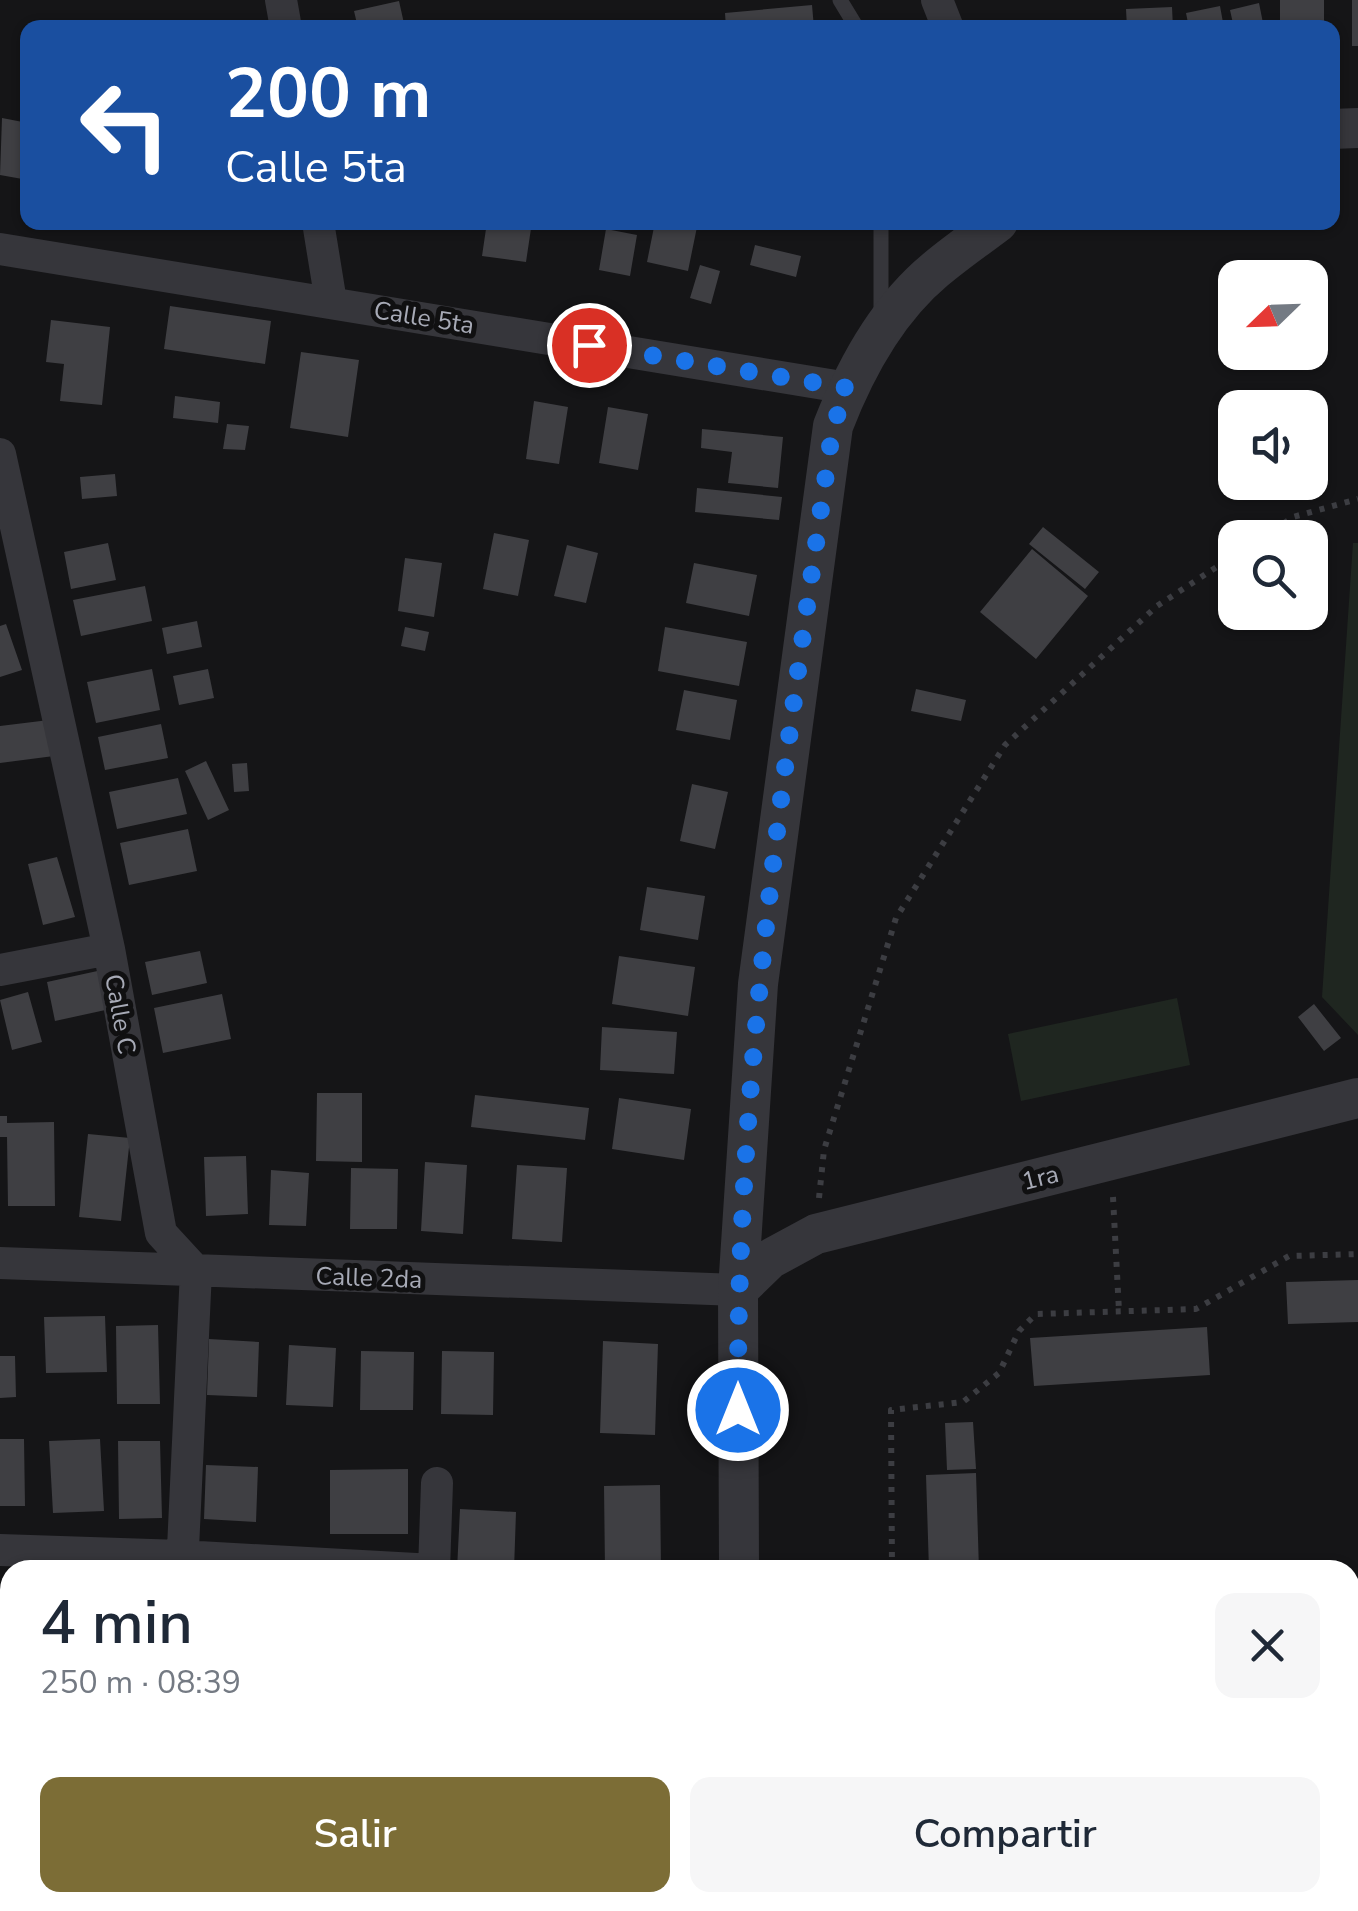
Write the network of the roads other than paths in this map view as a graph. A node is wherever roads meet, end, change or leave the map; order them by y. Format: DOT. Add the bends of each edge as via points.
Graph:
graph roads {
  1 [pos="319,230"];
  2 [pos="881,230"];
  3 [pos="987,230"];
  4 [pos="0,249"];
  5 [pos="331,302"];
  6 [pos="881,330"];
  7 [pos="848,388"];
  8 [pos="0,454"];
  9 [pos="11,559"];
  10 [pos="109,949"];
  11 [pos="0,970"];
  12 [pos="1358,1098"];
  13 [pos="0,1262"];
  14 [pos="196,1271"];
  15 [pos="738,1290"];
  16 [pos="437,1483"];
  17 [pos="0,1550"];
  18 [pos="140,1560"];
  19 [pos="182,1560"];
  20 [pos="434,1560"];
  21 [pos="739,1560"];
  1 -- 5 [label="street"];
  2 -- 6 [label="lane"];
  3 -- 6 [label="street" via="932,272"];
  4 -- 5 [label="street, Calle 5ta"];
  5 -- 7 [label="street, Calle 5ta"];
  6 -- 7 [label="street"];
  7 -- 15 [label="street" via="833,426 758,984"];
  8 -- 9 [label="street, Calle C"];
  9 -- 10 [label="street, Calle C"];
  10 -- 11 [label="street"];
  10 -- 14 [label="street, Calle C" via="161,1234"];
  12 -- 15 [label="street, 1ra" via="816,1234 770,1259"];
  13 -- 14 [label="street, Calle 2da"];
  14 -- 15 [label="street, Calle 2da"];
  14 -- 19 [label="street"];
  15 -- 21 [label="street"];
  16 -- 20 [label="street"];
  17 -- 18 [label="street"];
}
